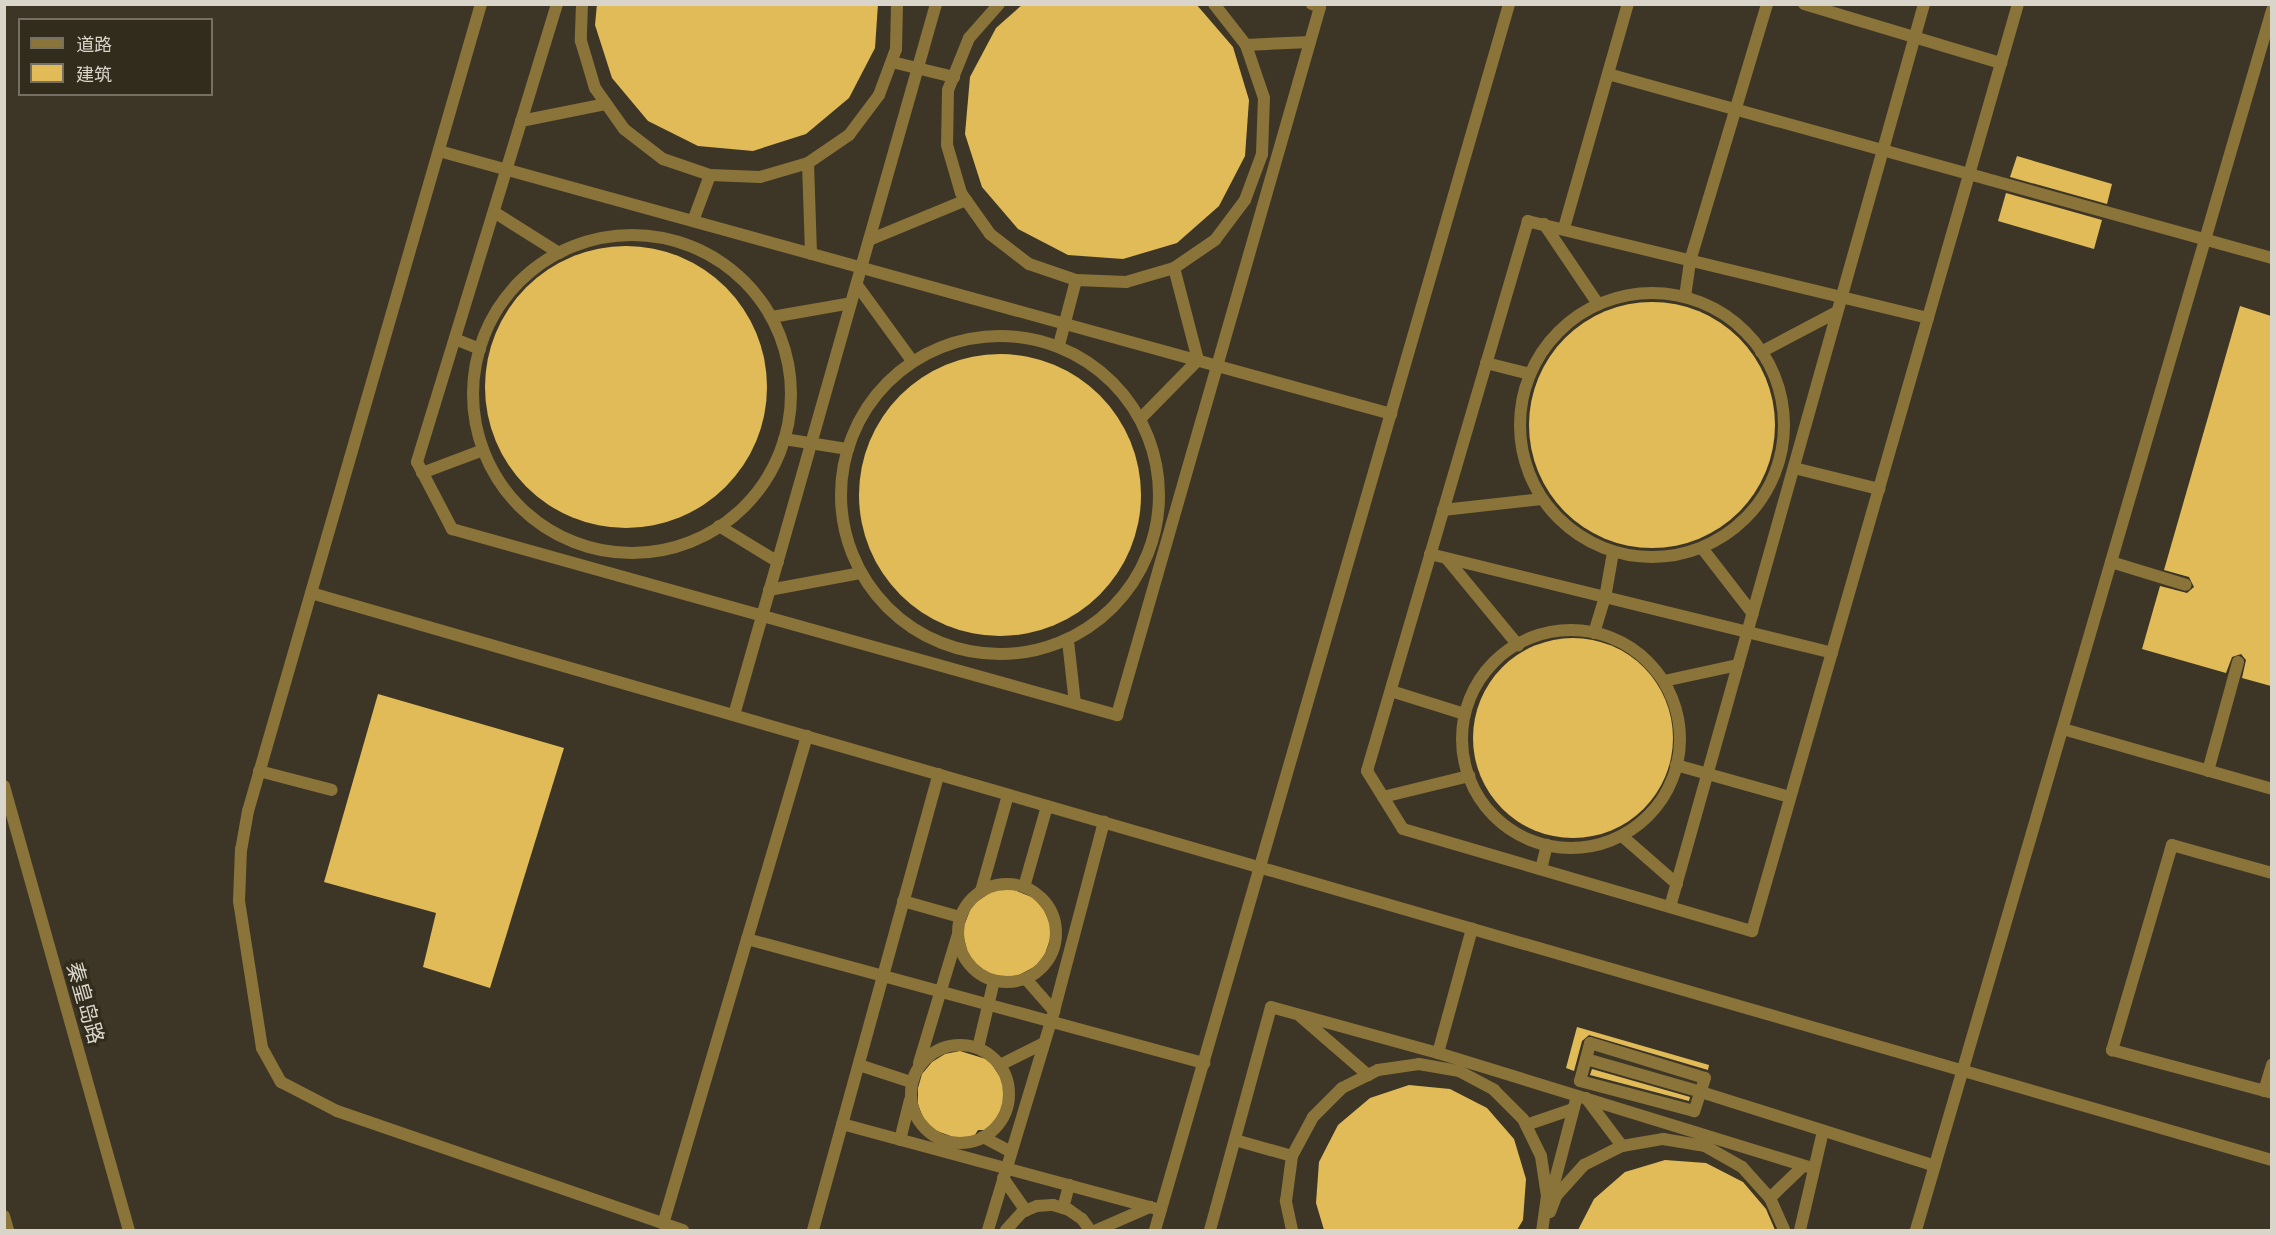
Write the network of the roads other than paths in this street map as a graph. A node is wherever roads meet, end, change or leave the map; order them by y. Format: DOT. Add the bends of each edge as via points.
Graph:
graph roads {
  1 [pos="481,4"];
  2 [pos="557,4"];
  3 [pos="582,4"];
  4 [pos="897,4"];
  5 [pos="936,4"];
  6 [pos="999,4"];
  7 [pos="1214,4"];
  8 [pos="1312,4"];
  9 [pos="1509,4"];
  10 [pos="1628,4"];
  11 [pos="1767,4"];
  12 [pos="1804,4"];
  13 [pos="1924,4"];
  14 [pos="2018,4"];
  15 [pos="2271,10"];
  16 [pos="1915,37"];
  17 [pos="1310,42"];
  18 [pos="1246,45"];
  19 [pos="891,62"];
  20 [pos="2001,63"];
  21 [pos="918,67"];
  22 [pos="1608,74"];
  23 [pos="954,77"];
  24 [pos="606,105"];
  25 [pos="1736,109"];
  26 [pos="521,121"];
  27 [pos="1883,150"];
  28 [pos="439,151"];
  29 [pos="808,163"];
  30 [pos="1257,166"];
  31 [pos="507,170"];
  32 [pos="1273,170"];
  33 [pos="1970,172"];
  34 [pos="710,176"];
  35 [pos="966,200"];
  36 [pos="494,212"];
  37 [pos="693,221"];
  38 [pos="1544,224"];
  39 [pos="1564,228"];
  40 [pos="2205,238"];
  41 [pos="869,240"];
  42 [pos="559,253"];
  43 [pos="811,254"];
  44 [pos="2271,258"];
  45 [pos="1690,261"];
  46 [pos="861,268"];
  47 [pos="1174,268"];
  48 [pos="1076,280"];
  49 [pos="856,285"];
  50 [pos="1685,297"];
  51 [pos="1842,297"];
  52 [pos="851,303"];
  53 [pos="1598,304"];
  54 [pos="1837,312"];
  55 [pos="772,317"];
  56 [pos="1928,318"];
  57 [pos="1065,324"];
  58 [pos="455,339"];
  59 [pos="1059,345"];
  60 [pos="480,349"];
  61 [pos="1761,352"];
  62 [pos="1198,360"];
  63 [pos="913,362"];
  64 [pos="1486,363"];
  65 [pos="1217,366"];
  66 [pos="1530,374"];
  67 [pos="1391,414"];
  68 [pos="1141,418"];
  69 [pos="784,439"];
  70 [pos="811,445"];
  71 [pos="848,449"];
  72 [pos="483,450"];
  73 [pos="1794,468"];
  74 [pos="422,472"];
  75 [pos="1879,489"];
  76 [pos="1541,499"];
  77 [pos="1443,510"];
  78 [pos="719,526"];
  79 [pos="1152,539"];
  80 [pos="1166,543"];
  81 [pos="1702,548"];
  82 [pos="603,552"];
  83 [pos="1613,552"];
  84 [pos="1430,554"];
  85 [pos="1447,559"];
  86 [pos="778,562"];
  87 [pos="2111,562"];
  88 [pos="599,571"];
  89 [pos="861,573"];
  90 [pos="2186,585"];
  91 [pos="769,590"];
  92 [pos="311,593"];
  93 [pos="1605,598"];
  94 [pos="1753,614"];
  95 [pos="762,616"];
  96 [pos="1594,633"];
  97 [pos="1748,633"];
  98 [pos="1068,640"];
  99 [pos="1518,645"];
  100 [pos="971,653"];
  101 [pos="1832,653"];
  102 [pos="2238,662"];
  103 [pos="1738,665"];
  104 [pos="965,673"];
  105 [pos="1664,681"];
  106 [pos="1390,691"];
  107 [pos="1075,703"];
  108 [pos="1465,714"];
  109 [pos="734,715"];
  110 [pos="2063,729"];
  111 [pos="807,736"];
  112 [pos="1676,765"];
  113 [pos="259,771"];
  114 [pos="2208,771"];
  115 [pos="1708,773"];
  116 [pos="939,774"];
  117 [pos="1469,776"];
  118 [pos="4,786"];
  119 [pos="2271,789"];
  120 [pos="332,790"];
  121 [pos="1008,795"];
  122 [pos="1383,797"];
  123 [pos="1790,797"];
  124 [pos="1047,806"];
  125 [pos="1104,822"];
  126 [pos="1622,836"];
  127 [pos="1547,845"];
  128 [pos="1260,868"];
  129 [pos="1541,869"];
  130 [pos="2271,873"];
  131 [pos="1677,884"];
  132 [pos="1024,887"];
  133 [pos="981,891"];
  134 [pos="903,901"];
  135 [pos="1670,907"];
  136 [pos="960,917"];
  137 [pos="1472,929"];
  138 [pos="958,933"];
  139 [pos="747,939"];
  140 [pos="1055,944"];
  141 [pos="1071,947"];
  142 [pos="883,977"];
  143 [pos="1026,979"];
  144 [pos="994,981"];
  145 [pos="939,992"];
  146 [pos="990,1005"];
  147 [pos="1298,1014"];
  148 [pos="1052,1016"];
  149 [pos="1044,1043"];
  150 [pos="978,1048"];
  151 [pos="1438,1053"];
  152 [pos="1204,1063"];
  153 [pos="2271,1064"];
  154 [pos="859,1065"];
  155 [pos="1000,1065"];
  156 [pos="918,1068"];
  157 [pos="1964,1071"];
  158 [pos="1368,1076"];
  159 [pos="911,1082"];
  160 [pos="2269,1091"];
  161 [pos="1701,1092"];
  162 [pos="1582,1097"];
  163 [pos="910,1098"];
  164 [pos="1573,1109"];
  165 [pos="1006,1112"];
  166 [pos="1023,1113"];
  167 [pos="842,1124"];
  168 [pos="1526,1125"];
  169 [pos="1823,1131"];
  170 [pos="983,1137"];
  171 [pos="900,1140"];
  172 [pos="1235,1140"];
  173 [pos="1622,1146"];
  174 [pos="948,1147"];
  175 [pos="1011,1152"];
  176 [pos="1292,1156"];
  177 [pos="2271,1160"];
  178 [pos="1935,1166"];
  179 [pos="1808,1167"];
  180 [pos="1005,1173"];
  181 [pos="1069,1185"];
  182 [pos="1770,1198"];
  183 [pos="1063,1208"];
  184 [pos="1156,1208"];
  185 [pos="1026,1211"];
  186 [pos="4,1216"];
  187 [pos="663,1224"];
  188 [pos="8,1230"];
  189 [pos="129,1230"];
  190 [pos="683,1230"];
  191 [pos="813,1230"];
  192 [pos="988,1230"];
  193 [pos="1006,1230"];
  194 [pos="1090,1230"];
  195 [pos="1097,1230"];
  196 [pos="1155,1230"];
  197 [pos="1210,1230"];
  198 [pos="1292,1230"];
  199 [pos="1542,1230"];
  200 [pos="1784,1230"];
  201 [pos="1800,1230"];
  202 [pos="1916,1230"];
  1 -- 28 [label="street"];
  2 -- 26 [label="street"];
  3 -- 24 [label="street" via="580,40 595,88"];
  4 -- 19 [label="street" via="896,49"];
  5 -- 21 [label="street"];
  6 -- 23 [label="street" via="969,38"];
  7 -- 18 [label="street"];
  8 -- 17 [label="street" via="1320,7"];
  9 -- 67 [label="street"];
  10 -- 22 [label="street"];
  11 -- 25 [label="street"];
  12 -- 16 [label="street"];
  13 -- 16 [label="street"];
  14 -- 20 [label="street"];
  15 -- 40 [label="street"];
  16 -- 20 [label="street"];
  16 -- 27 [label="street"];
  17 -- 18 [label="street"];
  17 -- 32 [label="street"];
  18 -- 30 [label="street" via="1264,98 1262,154"];
  19 -- 21 [label="street"];
  19 -- 29 [label="street" via="879,95 849,135"];
  20 -- 33 [label="street"];
  21 -- 23 [label="street"];
  21 -- 41 [label="street"];
  22 -- 25 [label="street"];
  22 -- 39 [label="street"];
  23 -- 35 [label="street" via="948,90 946,146"];
  24 -- 26 [label="street"];
  24 -- 34 [label="street" via="624,129 663,159"];
  25 -- 27 [label="street"];
  25 -- 45 [label="street"];
  26 -- 31 [label="street"];
  27 -- 33 [label="street"];
  27 -- 51 [label="street"];
  28 -- 31 [label="street"];
  28 -- 92 [label="street"];
  29 -- 34 [label="street" via="760,177"];
  29 -- 43 [label="street"];
  30 -- 32 [label="street"];
  30 -- 47 [label="street" via="1245,200 1215,240"];
  31 -- 36 [label="street"];
  31 -- 37 [label="street"];
  32 -- 65 [label="street"];
  33 -- 40 [label="street"];
  33 -- 56 [label="street"];
  34 -- 37 [label="street"];
  35 -- 41 [label="street"];
  35 -- 48 [label="street" via="990,234 1029,264"];
  36 -- 42 [label="street"];
  36 -- 58 [label="street"];
  37 -- 43 [label="street"];
  38 -- 39 [label="street"];
  38 -- 53 [label="street"];
  38 -- 64 [label="street" via="1528,220"];
  39 -- 45 [label="street"];
  40 -- 44 [label="street"];
  40 -- 87 [label="street"];
  41 -- 46 [label="street"];
  42 -- 55 [label="street" via="581,242 636,234 690,244 738,273"];
  42 -- 60 [label="street" via="532,268 495,310"];
  43 -- 46 [label="street"];
  45 -- 50 [label="street"];
  45 -- 51 [label="street"];
  46 -- 49 [label="street"];
  46 -- 57 [label="street"];
  47 -- 48 [label="street" via="1126,282"];
  47 -- 62 [label="street"];
  48 -- 57 [label="street"];
  49 -- 52 [label="street"];
  49 -- 63 [label="street"];
  50 -- 53 [label="street" via="1671,293 1628,294"];
  50 -- 61 [label="street" via="1711,305 1745,329"];
  51 -- 54 [label="street"];
  51 -- 56 [label="street"];
  52 -- 55 [label="street"];
  52 -- 70 [label="street"];
  53 -- 66 [label="street" via="1556,333"];
  54 -- 61 [label="street"];
  54 -- 73 [label="street"];
  55 -- 69 [label="street" via="790,370 789,426"];
  56 -- 75 [label="street"];
  57 -- 59 [label="street"];
  57 -- 62 [label="street"];
  58 -- 60 [label="street"];
  58 -- 74 [label="street" via="417,462"];
  59 -- 63 [label="street" via="1005,334 950,342"];
  59 -- 68 [label="street" via="1106,374"];
  60 -- 72 [label="street" via="475,362 473,418"];
  61 -- 81 [label="street" via="1770,363 1783,403 1783,445 1769,488 1741,524"];
  62 -- 65 [label="street"];
  62 -- 68 [label="street"];
  63 -- 71 [label="street" via="901,369 864,411"];
  64 -- 66 [label="street"];
  64 -- 77 [label="street"];
  65 -- 67 [label="street"];
  65 -- 80 [label="street"];
  66 -- 76 [label="street" via="1520,412 1523,457"];
  67 -- 128 [label="street"];
  68 -- 79 [label="street" via="1159,470 1157,526"];
  69 -- 70 [label="street"];
  69 -- 78 [label="street" via="771,472 741,512"];
  70 -- 71 [label="street"];
  70 -- 86 [label="street"];
  71 -- 89 [label="street" via="843,463 841,518"];
  72 -- 74 [label="street"];
  72 -- 82 [label="street" via="488,465 516,506 555,536"];
  73 -- 75 [label="street"];
  73 -- 94 [label="street"];
  74 -- 88 [label="street" via="452,530"];
  75 -- 101 [label="street"];
  76 -- 77 [label="street"];
  76 -- 83 [label="street" via="1572,532"];
  77 -- 84 [label="street"];
  78 -- 82 [label="street" via="700,540 652,554"];
  78 -- 86 [label="street"];
  79 -- 80 [label="street"];
  79 -- 98 [label="street" via="1140,573 1110,613"];
  80 -- 107 [label="street" via="1117,715"];
  81 -- 83 [label="street" via="1658,558"];
  81 -- 94 [label="street"];
  82 -- 88 [label="street"];
  83 -- 93 [label="street"];
  84 -- 85 [label="street"];
  84 -- 106 [label="street"];
  85 -- 93 [label="street"];
  85 -- 99 [label="street"];
  86 -- 91 [label="street"];
  87 -- 90 [label="street"];
  87 -- 110 [label="street"];
  88 -- 95 [label="street"];
  89 -- 91 [label="street"];
  89 -- 100 [label="street" via="884,607 924,637"];
  91 -- 95 [label="street"];
  92 -- 109 [label="street"];
  92 -- 113 [label="street"];
  93 -- 96 [label="street"];
  93 -- 97 [label="street"];
  94 -- 97 [label="street"];
  95 -- 104 [label="street"];
  95 -- 109 [label="street"];
  96 -- 99 [label="street" via="1569,629 1532,636"];
  96 -- 105 [label="street" via="1606,634 1639,652"];
  97 -- 101 [label="street"];
  97 -- 103 [label="street"];
  98 -- 100 [label="street" via="1021,655"];
  98 -- 107 [label="street"];
  99 -- 108 [label="street" via="1500,656 1476,685"];
  100 -- 104 [label="street"];
  101 -- 123 [label="street"];
  102 -- 114 [label="street"];
  103 -- 105 [label="street"];
  103 -- 115 [label="street"];
  104 -- 107 [label="street"];
  105 -- 112 [label="street" via="1679,715 1680,753"];
  106 -- 108 [label="street"];
  106 -- 122 [label="street" via="1367,771"];
  108 -- 117 [label="street" via="1463,755"];
  109 -- 111 [label="street"];
  110 -- 114 [label="street"];
  110 -- 157 [label="street"];
  111 -- 116 [label="street"];
  111 -- 139 [label="street"];
  112 -- 115 [label="street"];
  112 -- 126 [label="street" via="1670,787 1650,815"];
  113 -- 120 [label="street"];
  113 -- 187 [label="street" via="241,849 239,901 262,1048 281,1082 337,1111"];
  114 -- 119 [label="street"];
  115 -- 123 [label="street"];
  115 -- 131 [label="street"];
  116 -- 121 [label="street"];
  116 -- 134 [label="street"];
  117 -- 122 [label="street"];
  117 -- 127 [label="street" via="1494,817 1522,837"];
  118 -- 189 [label="street, 秦皇岛路"];
  121 -- 124 [label="street"];
  121 -- 133 [label="street"];
  122 -- 129 [label="street" via="1403,829"];
  123 -- 135 [label="street" via="1752,930"];
  124 -- 125 [label="street"];
  124 -- 132 [label="street"];
  125 -- 128 [label="street"];
  125 -- 141 [label="street"];
  126 -- 127 [label="street" via="1589,848"];
  126 -- 131 [label="street"];
  127 -- 129 [label="street"];
  128 -- 137 [label="street"];
  128 -- 152 [label="street"];
  129 -- 135 [label="street"];
  130 -- 160 [label="street" via="2172,845 2112,1050"];
  131 -- 135 [label="street"];
  132 -- 133 [label="street" via="996,885"];
  132 -- 140 [label="street" via="1042,898 1052,911"];
  133 -- 136 [label="street"];
  134 -- 136 [label="street"];
  134 -- 142 [label="street"];
  136 -- 138 [label="street"];
  137 -- 151 [label="street"];
  137 -- 157 [label="street"];
  138 -- 144 [label="street" via="960,950 968,964"];
  138 -- 145 [label="street"];
  139 -- 142 [label="street"];
  139 -- 187 [label="street"];
  140 -- 141 [label="street"];
  140 -- 143 [label="street" via="1050,958"];
  141 -- 148 [label="street"];
  142 -- 145 [label="street"];
  142 -- 154 [label="street"];
  143 -- 144 [label="street"];
  143 -- 148 [label="street"];
  144 -- 146 [label="street"];
  145 -- 146 [label="street"];
  145 -- 156 [label="street"];
  146 -- 148 [label="street"];
  146 -- 150 [label="street"];
  147 -- 151 [label="street"];
  147 -- 158 [label="street"];
  147 -- 172 [label="street" via="1271,1007"];
  148 -- 149 [label="street"];
  148 -- 152 [label="street"];
  149 -- 155 [label="street"];
  149 -- 166 [label="street"];
  150 -- 155 [label="street"];
  150 -- 156 [label="street" via="959,1044 942,1047 928,1055"];
  151 -- 162 [label="street"];
  152 -- 184 [label="street"];
  153 -- 160 [label="street"];
  154 -- 159 [label="street"];
  154 -- 167 [label="street"];
  155 -- 165 [label="street" via="1007,1080"];
  156 -- 159 [label="street"];
  157 -- 177 [label="street"];
  157 -- 178 [label="street"];
  158 -- 168 [label="street" via="1378,1070 1419,1064 1458,1071 1494,1090"];
  158 -- 176 [label="street" via="1342,1088 1313,1117"];
  159 -- 163 [label="street"];
  161 -- 161 [label="street" via="1586,1059 1580,1081 1694,1112"];
  161 -- 169 [label="street"];
  162 -- 164 [label="street"];
  162 -- 173 [label="street"];
  162 -- 179 [label="street"];
  163 -- 171 [label="street"];
  163 -- 174 [label="street" via="922,1127"];
  164 -- 168 [label="street"];
  164 -- 199 [label="street"];
  165 -- 166 [label="street"];
  165 -- 170 [label="street" via="999,1125"];
  166 -- 175 [label="street"];
  167 -- 171 [label="street"];
  167 -- 191 [label="street"];
  168 -- 199 [label="street" via="1541,1156 1547,1196"];
  169 -- 178 [label="street"];
  169 -- 179 [label="street"];
  170 -- 174 [label="street"];
  170 -- 175 [label="street"];
  171 -- 174 [label="street"];
  172 -- 176 [label="street"];
  172 -- 197 [label="street"];
  173 -- 182 [label="street" via="1663,1139 1705,1146 1742,1167"];
  173 -- 199 [label="street" via="1584,1165 1556,1196"];
  174 -- 180 [label="street"];
  175 -- 180 [label="street"];
  176 -- 198 [label="street" via="1286,1201"];
  178 -- 202 [label="street"];
  179 -- 182 [label="street"];
  179 -- 201 [label="street"];
  180 -- 181 [label="street"];
  180 -- 185 [label="street"];
  180 -- 192 [label="street"];
  181 -- 183 [label="street"];
  181 -- 184 [label="street"];
  182 -- 200 [label="street"];
  183 -- 185 [label="street" via="1037,1206"];
  183 -- 194 [label="street" via="1082,1219"];
  184 -- 195 [label="street"];
  184 -- 196 [label="street"];
  185 -- 193 [label="street"];
  186 -- 188 [label="street"];
  187 -- 190 [label="street"];
}
